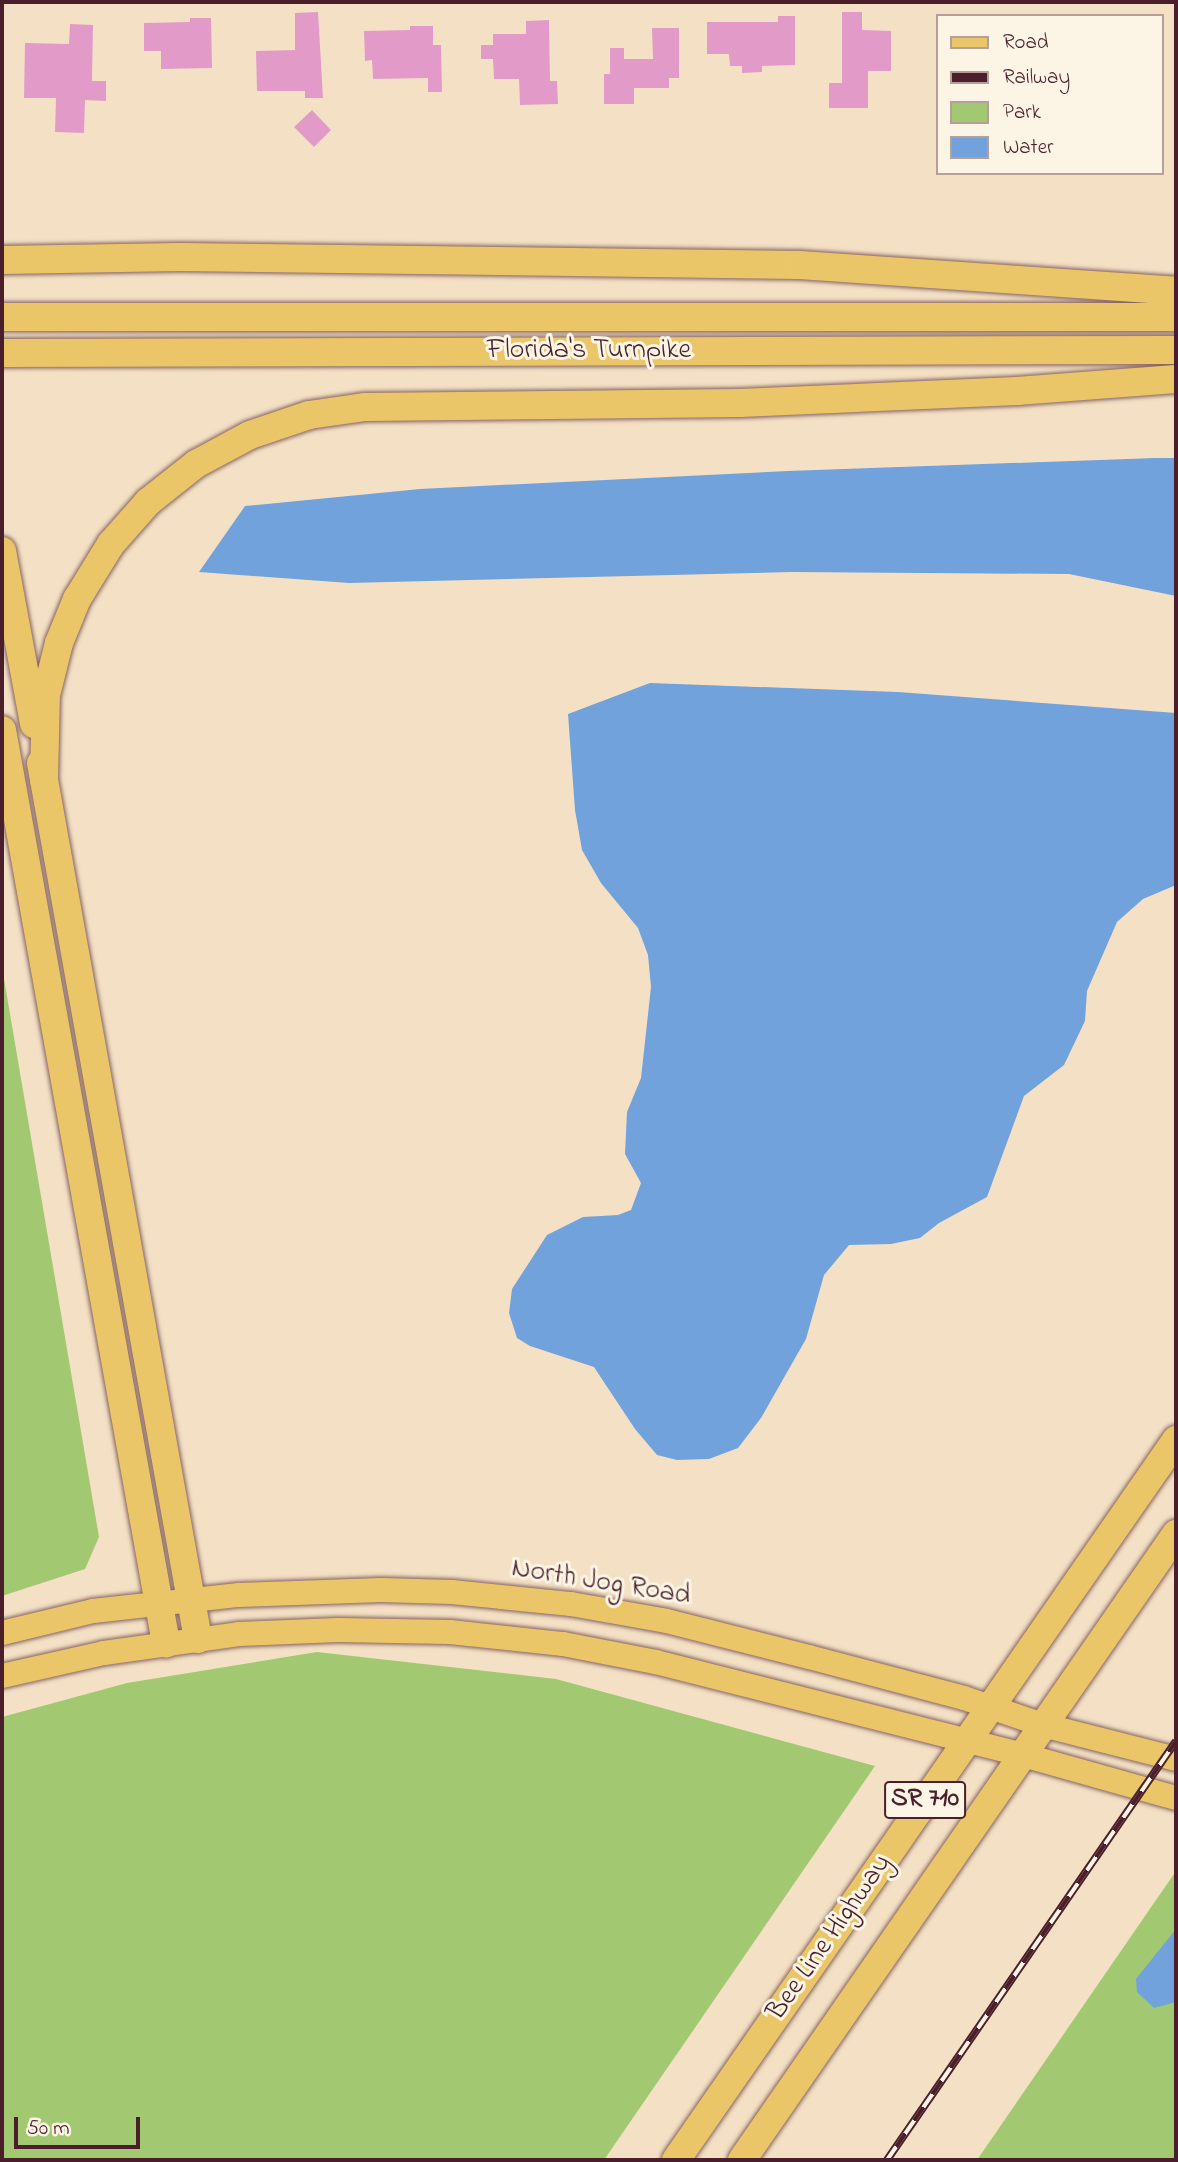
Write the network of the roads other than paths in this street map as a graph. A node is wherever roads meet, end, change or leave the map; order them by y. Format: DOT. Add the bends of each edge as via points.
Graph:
graph roads {
  1 [pos="2,260"];
  2 [pos="1176,291"];
  3 [pos="2,317"];
  4 [pos="1176,317"];
  5 [pos="1176,350"];
  6 [pos="2,353"];
  7 [pos="1176,379"];
  8 [pos="2,551"];
  9 [pos="2,730"];
  10 [pos="2,763"];
  11 [pos="44,780"];
  12 [pos="12,791"];
  13 [pos="1176,1440"];
  14 [pos="1176,1534"];
  15 [pos="192,1599"];
  16 [pos="158,1603"];
  17 [pos="2,1633"];
  18 [pos="198,1639"];
  19 [pos="166,1643"];
  20 [pos="2,1676"];
  21 [pos="990,1708"];
  22 [pos="1043,1725"];
  23 [pos="966,1741"];
  24 [pos="1023,1755"];
  25 [pos="1176,1759"];
  26 [pos="1176,1798"];
  27 [pos="676,2160"];
  28 [pos="742,2160"];
  1 -- 2 [label="highway" via="194,257 799,265"];
  3 -- 4 [label="highway, Florida's Turnpike"];
  5 -- 6 [label="highway, Florida's Turnpike"];
  7 -- 11 [label="highway" via="1017,391 740,402 365,407 309,415 250,435 196,464 148,502 111,544 77,599 59,643 46,695"];
  8 -- 11 [label="highway"];
  9 -- 12 [label="highway"];
  10 -- 12 [label="highway"];
  11 -- 15 [label="highway"];
  12 -- 16 [label="highway"];
  13 -- 21 [label="highway, Bee Line Highway / SR 710"];
  14 -- 22 [label="highway, Bee Line Highway / SR 710"];
  15 -- 16 [label="main road, North Jog Road"];
  15 -- 18 [label="highway"];
  15 -- 21 [label="main road, North Jog Road" via="381,1590 571,1604 667,1621"];
  16 -- 17 [label="main road, North Jog Road" via="93,1611"];
  16 -- 19 [label="highway"];
  18 -- 19 [label="main road"];
  18 -- 23 [label="main road" via="380,1629 563,1644 656,1662"];
  19 -- 20 [label="main road"];
  21 -- 22 [label="main road, North Jog Road"];
  21 -- 23 [label="highway, Bee Line Highway / SR 710"];
  22 -- 24 [label="highway, Bee Line Highway / SR 710"];
  22 -- 25 [label="main road, North Jog Road"];
  23 -- 24 [label="main road"];
  23 -- 27 [label="highway, Bee Line Highway / SR 710"];
  24 -- 26 [label="main road"];
  24 -- 28 [label="highway, Bee Line Highway / SR 710"];
}
